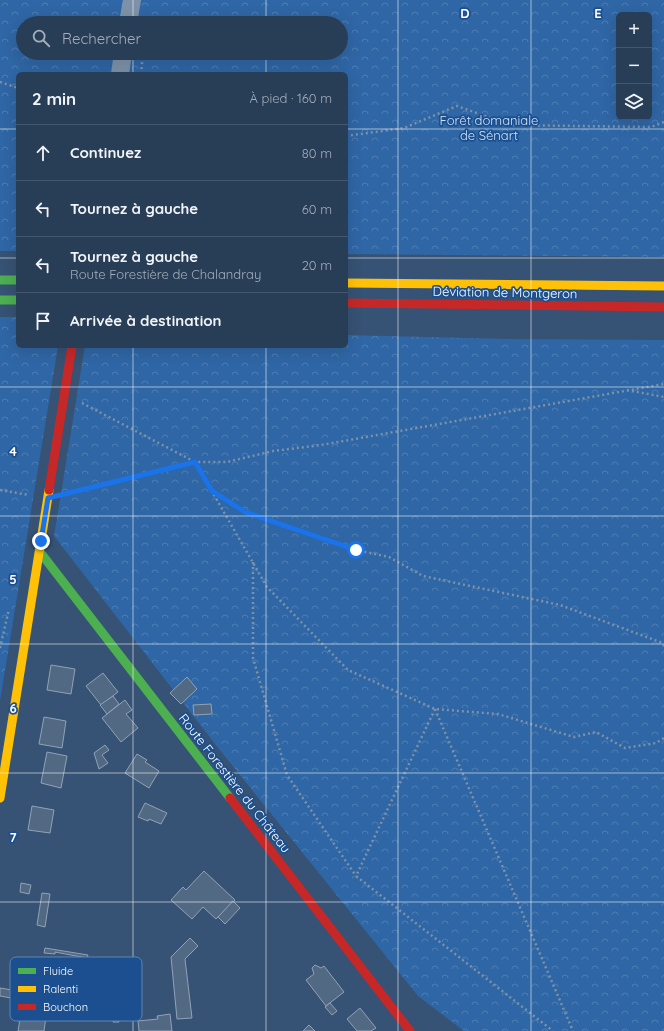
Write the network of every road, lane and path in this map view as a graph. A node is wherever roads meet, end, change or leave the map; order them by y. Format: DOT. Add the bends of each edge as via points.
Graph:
graph roads {
  1 [pos="132,0"];
  2 [pos="129,16"];
  3 [pos="122,60"];
  4 [pos="142,60"];
  5 [pos="120,72"];
  6 [pos="141,72"];
  7 [pos="0,82"];
  8 [pos="16,87"];
  9 [pos="664,122"];
  10 [pos="348,136"];
  11 [pos="0,280"];
  12 [pos="16,280"];
  13 [pos="348,283"];
  14 [pos="664,286"];
  15 [pos="0,300"];
  16 [pos="16,300"];
  17 [pos="348,304"];
  18 [pos="664,307"];
  19 [pos="72,348"];
  20 [pos="664,384"];
  21 [pos="625,390"];
  22 [pos="63,397"];
  23 [pos="664,397"];
  24 [pos="195,462"];
  25 [pos="0,490"];
  26 [pos="212,491"];
  27 [pos="48,498"];
  28 [pos="40,552"];
  29 [pos="253,561"];
  30 [pos="664,646"];
  31 [pos="435,709"];
  32 [pos="664,738"];
  33 [pos="0,798"];
  34 [pos="356,876"];
  35 [pos="410,1031"];
  36 [pos="553,1031"];
  37 [pos="573,1031"];
  1 -- 2 [label="street"];
  3 -- 5 [label="street"];
  4 -- 6 [label="path"];
  7 -- 8 [label="path"];
  9 -- 10 [label="path" via="652,127 511,125 457,106 404,128"];
  11 -- 12 [label="street"];
  13 -- 14 [label="street, Déviation de Montgeron"];
  15 -- 16 [label="street"];
  17 -- 18 [label="street, Déviation de Montgeron"];
  19 -- 22 [label="street"];
  20 -- 21 [label="path"];
  21 -- 23 [label="path"];
  21 -- 24 [label="path" via="321,445 273,451 227,462"];
  22 -- 24 [label="path" via="71,398"];
  22 -- 27 [label="street"];
  24 -- 26 [label="path"];
  24 -- 27 [label="path"];
  25 -- 27 [label="path"];
  26 -- 29 [label="path"];
  26 -- 30 [label="path" via="245,512 356,550 389,557 423,576 560,605 660,642"];
  27 -- 28 [label="street"];
  28 -- 33 [label="street"];
  28 -- 35 [label="street, Route Forestière du Château"];
  29 -- 31 [label="path" via="267,587 348,670"];
  29 -- 34 [label="path" via="253,658 286,775"];
  31 -- 32 [label="path" via="498,714 574,737 596,732 624,748 656,743"];
  31 -- 34 [label="path"];
  31 -- 37 [label="path"];
  34 -- 36 [label="path"];
}
